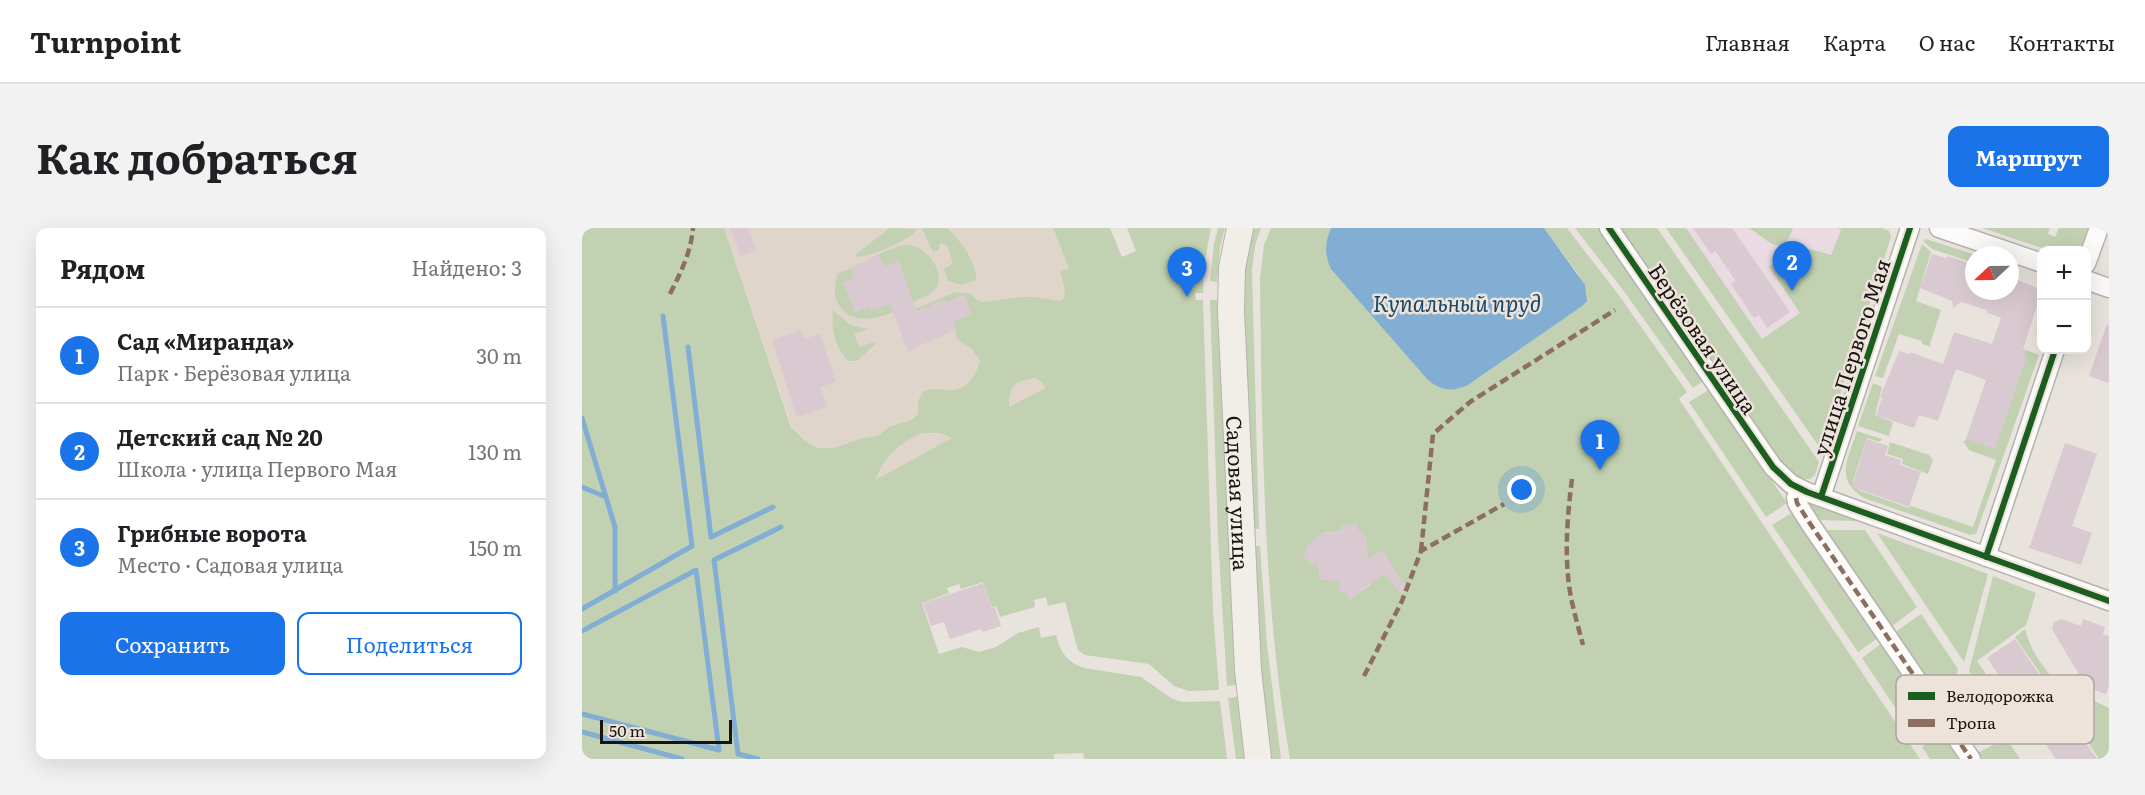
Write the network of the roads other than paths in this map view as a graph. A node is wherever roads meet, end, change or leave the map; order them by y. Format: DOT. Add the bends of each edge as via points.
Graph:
graph roads {
  1 [pos="1240,228"];
  2 [pos="1609,228"];
  3 [pos="1911,228"];
  4 [pos="1939,228"];
  5 [pos="2099,228"];
  6 [pos="2091,250"];
  7 [pos="2037,261"];
  8 [pos="2091,282"];
  9 [pos="2109,288"];
  10 [pos="2054,354"];
  11 [pos="1821,496"];
  12 [pos="1796,498"];
  13 [pos="1986,557"];
  14 [pos="2109,601"];
  15 [pos="1914,675"];
  16 [pos="1961,744"];
  17 [pos="1258,759"];
  18 [pos="1971,759"];
  1 -- 17 [label="main road, Садовая улица" via="1230,294 1248,670"];
  2 -- 11 [label="street, Берёзовая улица" via="1773,467 1796,488"];
  3 -- 11 [label="street, улица Первого Мая"];
  4 -- 7 [label="street"];
  5 -- 6 [label="street"];
  8 -- 9 [label="street"];
  10 -- 13 [label="street"];
  11 -- 13 [label="street, Берёзовая улица"];
  12 -- 15 [label="street"];
  13 -- 14 [label="street, Берёзовая улица"];
  16 -- 18 [label="street"];
}
